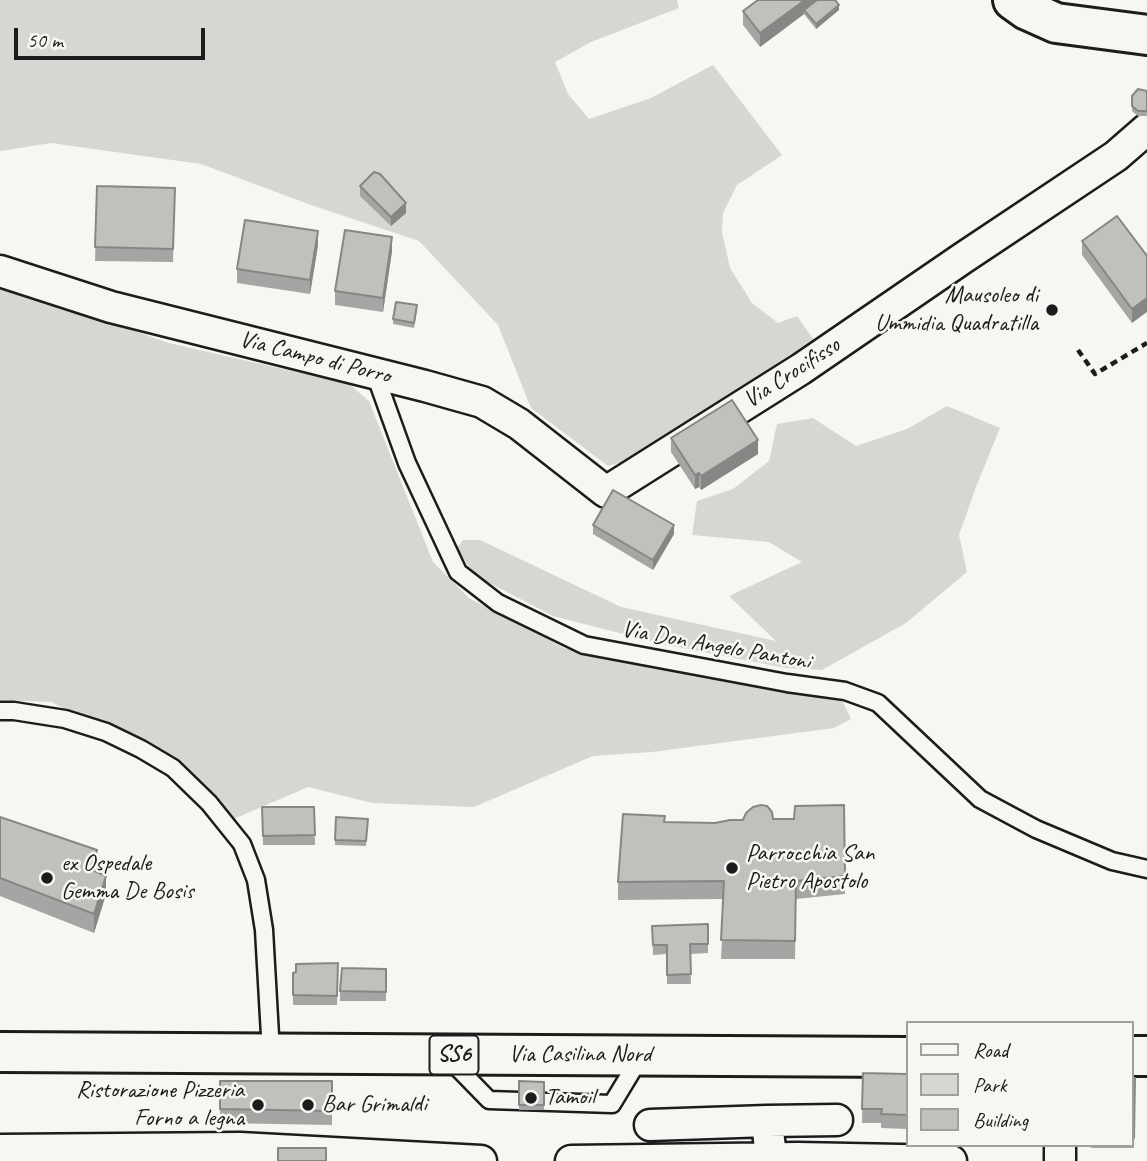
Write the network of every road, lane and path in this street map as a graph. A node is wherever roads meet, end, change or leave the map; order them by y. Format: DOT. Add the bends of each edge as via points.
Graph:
graph roads {
  1 [pos="1013,0"];
  2 [pos="1147,35"];
  3 [pos="1147,129"];
  4 [pos="0,271"];
  5 [pos="1147,343"];
  6 [pos="1078,350"];
  7 [pos="375,373"];
  8 [pos="607,492"];
  9 [pos="0,711"];
  10 [pos="1147,869"];
  11 [pos="0,1052"];
  12 [pos="271,1053"];
  13 [pos="906,1057"];
  14 [pos="837,1120"];
  15 [pos="767,1121"];
  16 [pos="650,1125"];
  17 [pos="0,1150"];
  18 [pos="370,1158"];
  19 [pos="771,1158"];
  20 [pos="481,1161"];
  21 [pos="572,1161"];
  22 [pos="951,1161"];
  1 -- 2 [label="main road" via="1056,23"];
  3 -- 8 [label="street, Via Crocifisso" via="1116,156 801,369"];
  4 -- 7 [label="street, Via Campo di Porro" via="111,307"];
  5 -- 6 [label="path" via="1095,374"];
  7 -- 8 [label="street, Via Campo di Porro" via="482,402 519,424"];
  7 -- 10 [label="lane, Via Don Angelo Pantoni" via="407,463 458,572 498,603 584,645 845,691 878,704 979,799 1112,861"];
  9 -- 12 [label="lane" via="65,719 141,748 173,768 242,844 256,880 264,930"];
  11 -- 12 [label="main road, Via Casilina Nord / SS6"];
  12 -- 13 [label="main road, Via Casilina Nord / SS6"];
  14 -- 15 [label="street"];
  15 -- 16 [label="street"];
  15 -- 19 [label="street"];
  17 -- 18 [label="street" via="240,1147"];
  18 -- 20 [label="street"];
  19 -- 21 [label="street"];
  19 -- 22 [label="street"];
}
